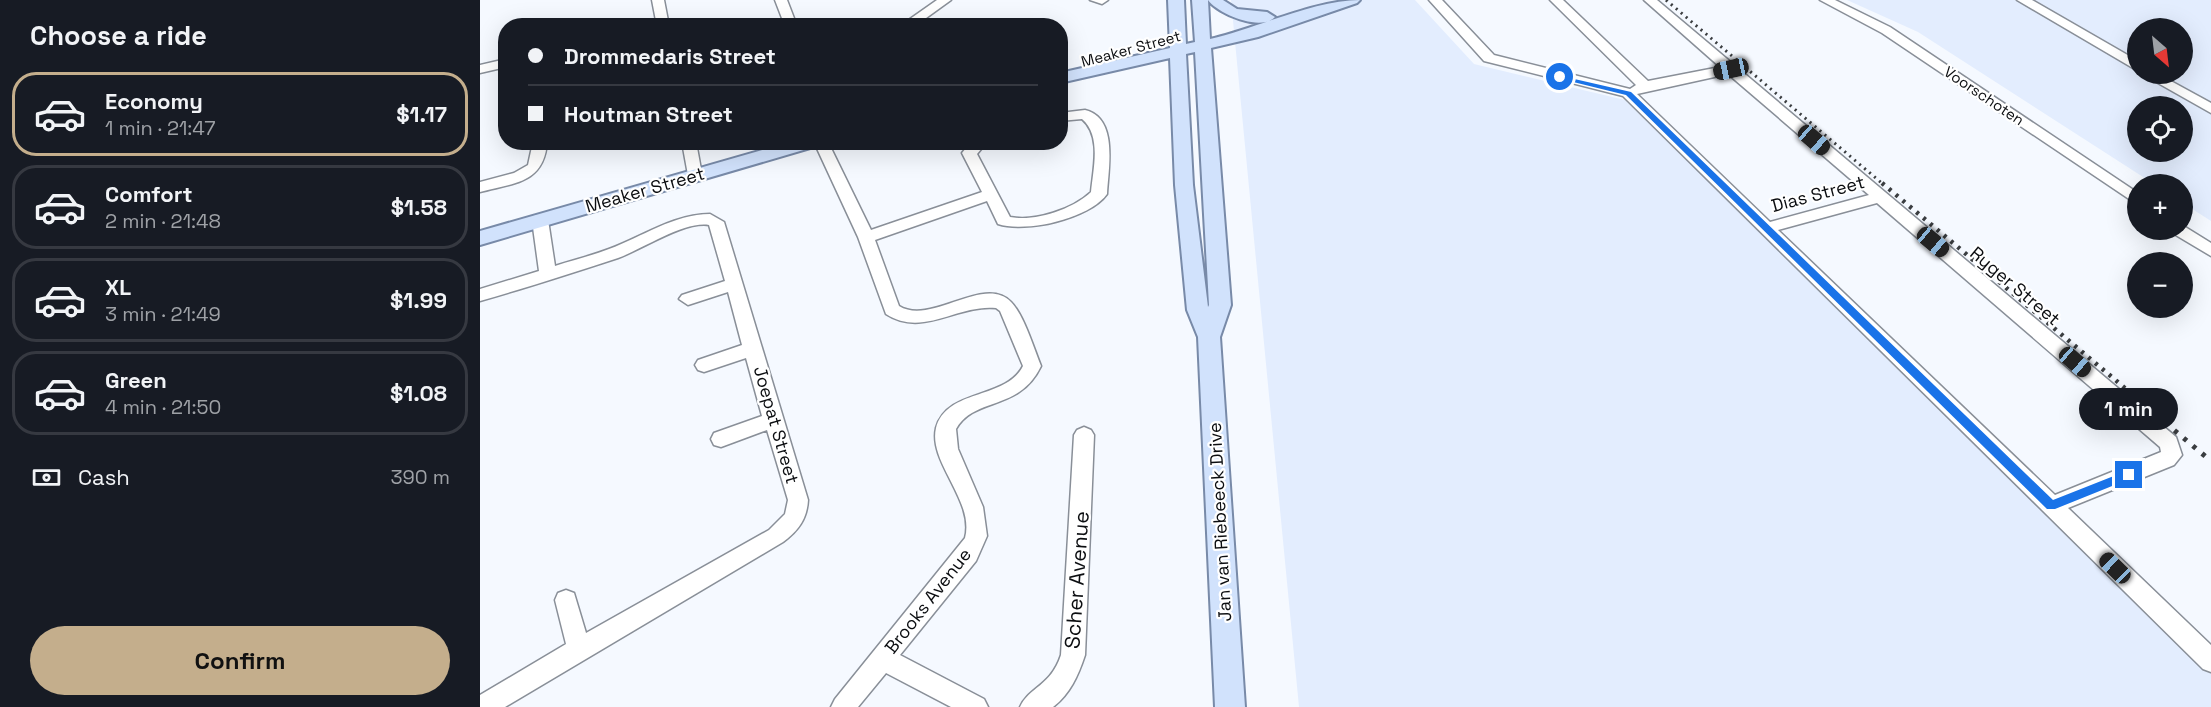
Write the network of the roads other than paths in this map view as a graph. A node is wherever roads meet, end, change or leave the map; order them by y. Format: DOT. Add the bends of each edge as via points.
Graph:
graph roads {
  1 [pos="658,0"];
  2 [pos="945,0"];
  3 [pos="1096,0"];
  4 [pos="1102,0"];
  5 [pos="1176,0"];
  6 [pos="1200,0"];
  7 [pos="1215,0"];
  8 [pos="1324,0"];
  9 [pos="1352,0"];
  10 [pos="1435,0"];
  11 [pos="1556,0"];
  12 [pos="1650,0"];
  13 [pos="1826,0"];
  14 [pos="2023,0"];
  15 [pos="783,1"];
  16 [pos="1267,17"];
  17 [pos="661,18"];
  18 [pos="788,18"];
  19 [pos="922,18"];
  20 [pos="1201,29"];
  21 [pos="1178,43"];
  22 [pos="1202,47"];
  23 [pos="1130,61"];
  24 [pos="2127,61"];
  25 [pos="498,65"];
  26 [pos="1068,66"];
  27 [pos="480,69"];
  28 [pos="1731,69"];
  29 [pos="1068,76"];
  30 [pos="2167,84"];
  31 [pos="1181,85"];
  32 [pos="1645,86"];
  33 [pos="1628,93"];
  34 [pos="2211,109"];
  35 [pos="1068,116"];
  36 [pos="539,150"];
  37 [pos="690,150"];
  38 [pos="783,150"];
  39 [pos="825,150"];
  40 [pos="972,150"];
  41 [pos="695,175"];
  42 [pos="480,187"];
  43 [pos="2127,193"];
  44 [pos="990,195"];
  45 [pos="1880,197"];
  46 [pos="540,220"];
  47 [pos="1766,228"];
  48 [pos="866,237"];
  49 [pos="480,238"];
  50 [pos="2193,239"];
  51 [pos="2211,251"];
  52 [pos="548,274"];
  53 [pos="734,284"];
  54 [pos="480,295"];
  55 [pos="688,299"];
  56 [pos="1209,337"];
  57 [pos="754,348"];
  58 [pos="704,365"];
  59 [pos="772,420"];
  60 [pos="1084,435"];
  61 [pos="722,439"];
  62 [pos="2051,506"];
  63 [pos="566,600"];
  64 [pos="579,649"];
  65 [pos="883,659"];
  66 [pos="2211,661"];
  67 [pos="483,707"];
  68 [pos="843,707"];
  69 [pos="976,707"];
  70 [pos="1032,707"];
  71 [pos="1230,707"];
  1 -- 17 [label="street"];
  2 -- 19 [label="street"];
  3 -- 4 [label="street"];
  5 -- 21 [label="main road, Jan van Riebeeck Drive"];
  6 -- 20 [label="main road, Jan van Riebeeck Drive"];
  7 -- 16 [label="main road" via="1233,14"];
  8 -- 16 [label="main road, Meaker Street"];
  9 -- 22 [label="main road, Meaker Street"];
  10 -- 33 [label="street" via="1489,58"];
  11 -- 32 [label="street"];
  12 -- 28 [label="street, Ryger Street"];
  13 -- 43 [label="street, Voorschoten" via="1886,30"];
  14 -- 24 [label="street"];
  15 -- 18 [label="street"];
  16 -- 20 [label="main road, Meaker Street"];
  20 -- 21 [label="main road, Meaker Street"];
  20 -- 22 [label="main road, Jan van Riebeeck Drive"];
  21 -- 22 [label="main road, Meaker Street"];
  21 -- 23 [label="main road, Meaker Street"];
  21 -- 26 [label="main road, Meaker Street"];
  21 -- 31 [label="main road, Jan van Riebeeck Drive"];
  22 -- 56 [label="main road, Jan van Riebeeck Drive" via="1220,305"];
  23 -- 29 [label="main road, Meaker Street"];
  23 -- 31 [label="main road" via="1164,71"];
  25 -- 27 [label="street"];
  28 -- 32 [label="street"];
  28 -- 45 [label="street, Ryger Street"];
  30 -- 34 [label="street"];
  31 -- 56 [label="main road, Jan van Riebeeck Drive" via="1184,185 1198,310"];
  32 -- 33 [label="street"];
  33 -- 47 [label="street"];
  35 -- 44 [label="street" via="1085,114 1099,130 1102,148 1099,194 1095,199 1018,225 1004,220"];
  36 -- 42 [label="street" via="533,168"];
  37 -- 41 [label="street"];
  38 -- 41 [label="main road, Meaker Street"];
  39 -- 48 [label="street, Brooks Avenue"];
  40 -- 44 [label="street" via="969,153"];
  41 -- 46 [label="main road, Meaker Street"];
  44 -- 48 [label="street"];
  45 -- 47 [label="street, Dias Street"];
  45 -- 62 [label="street, Ryger Street" via="2163,437 2172,450 2168,459"];
  46 -- 49 [label="main road, Meaker Street"];
  46 -- 52 [label="street"];
  47 -- 62 [label="street"];
  48 -- 65 [label="street, Brooks Avenue" via="898,317 922,318 973,301 1000,302 1007,308 1032,366 1030,373 1012,388 949,421 947,443 972,504 977,535 968,554"];
  50 -- 51 [label="street"];
  52 -- 53 [label="street, Joepat Street" via="615,253 679,225 710,219 719,227"];
  52 -- 54 [label="street, Joepat Street"];
  53 -- 55 [label="street"];
  53 -- 57 [label="street, Joepat Street"];
  56 -- 71 [label="main road, Jan van Riebeeck Drive"];
  57 -- 58 [label="street"];
  57 -- 59 [label="street, Joepat Street"];
  59 -- 61 [label="street"];
  59 -- 64 [label="street, Joepat Street" via="798,500 798,512 791,524"];
  60 -- 70 [label="street, Scher Avenue" via="1073,654 1067,676 1054,693"];
  62 -- 66 [label="street"];
  63 -- 64 [label="street"];
  64 -- 67 [label="street, Joepat Street"];
  65 -- 68 [label="street, Brooks Avenue"];
  65 -- 69 [label="street"];
}
